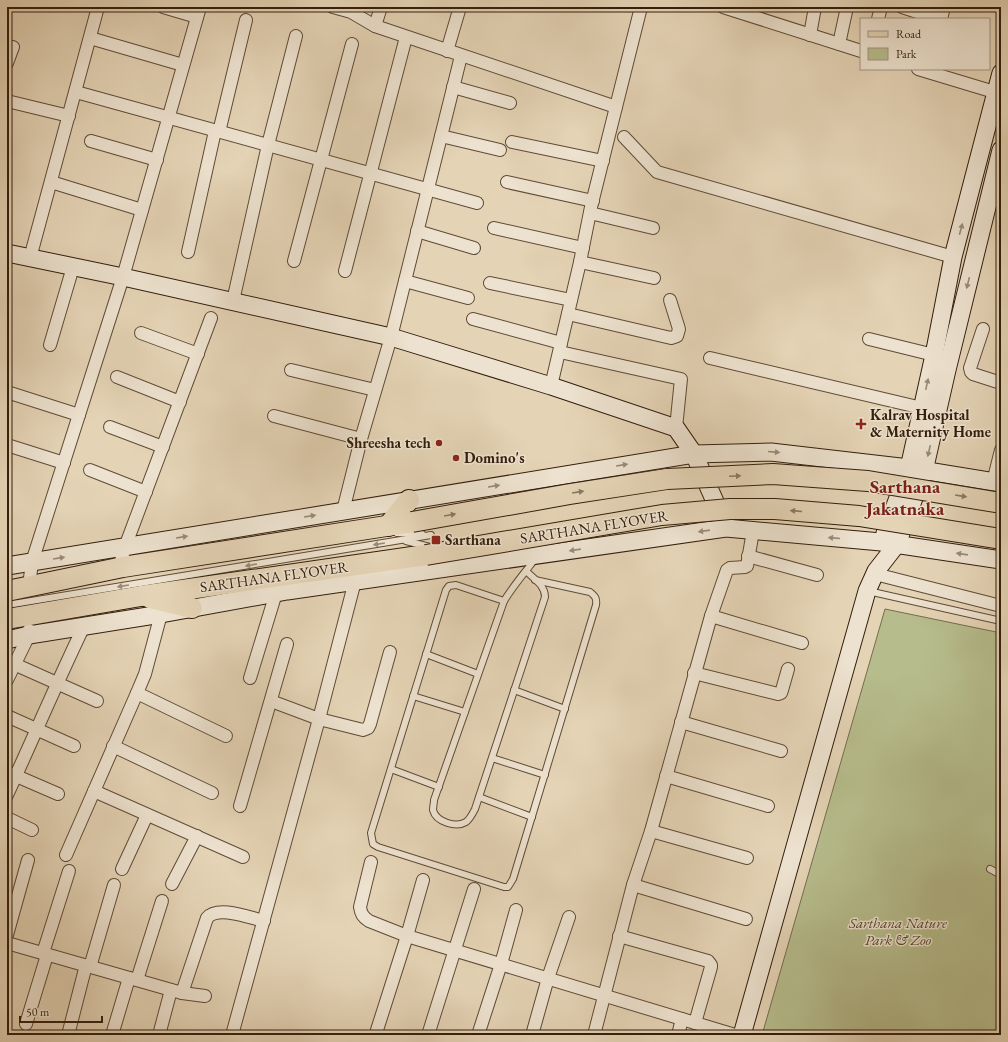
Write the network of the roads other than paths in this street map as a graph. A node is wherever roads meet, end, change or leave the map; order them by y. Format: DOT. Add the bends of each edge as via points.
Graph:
graph roads {
  1 [pos="98,7"];
  2 [pos="163,7"];
  3 [pos="381,7"];
  4 [pos="460,7"];
  5 [pos="641,7"];
  6 [pos="723,7"];
  7 [pos="815,7"];
  8 [pos="847,7"];
  9 [pos="881,7"];
  10 [pos="902,7"];
  11 [pos="944,7"];
  12 [pos="340,8"];
  13 [pos="199,12"];
  14 [pos="759,13"];
  15 [pos="878,18"];
  16 [pos="937,18"];
  17 [pos="940,18"];
  18 [pos="246,20"];
  19 [pos="375,26"];
  20 [pos="810,35"];
  21 [pos="296,36"];
  22 [pos="406,37"];
  23 [pos="90,38"];
  24 [pos="352,44"];
  25 [pos="839,44"];
  26 [pos="12,47"];
  27 [pos="447,51"];
  28 [pos="860,51"];
  29 [pos="461,56"];
  30 [pos="7,63"];
  31 [pos="184,65"];
  32 [pos="921,70"];
  33 [pos="1001,73"];
  34 [pos="453,87"];
  35 [pos="76,92"];
  36 [pos="999,93"];
  37 [pos="7,101"];
  38 [pos="510,102"];
  39 [pos="616,107"];
  40 [pos="69,116"];
  41 [pos="168,118"];
  42 [pos="217,131"];
  43 [pos="441,136"];
  44 [pos="624,137"];
  45 [pos="91,141"];
  46 [pos="512,142"];
  47 [pos="268,145"];
  48 [pos="500,150"];
  49 [pos="1001,150"];
  50 [pos="157,160"];
  51 [pos="321,160"];
  52 [pos="603,162"];
  53 [pos="370,173"];
  54 [pos="51,182"];
  55 [pos="507,182"];
  56 [pos="428,189"];
  57 [pos="477,203"];
  58 [pos="591,207"];
  59 [pos="142,210"];
  60 [pos="494,228"];
  61 [pos="653,228"];
  62 [pos="417,231"];
  63 [pos="474,248"];
  64 [pos="583,248"];
  65 [pos="188,252"];
  66 [pos="7,253"];
  67 [pos="953,257"];
  68 [pos="30,258"];
  69 [pos="294,260"];
  70 [pos="580,262"];
  71 [pos="72,267"];
  72 [pos="344,271"];
  73 [pos="124,277"];
  74 [pos="654,278"];
  75 [pos="405,281"];
  76 [pos="490,283"];
  77 [pos="468,298"];
  78 [pos="571,300"];
  79 [pos="670,300"];
  80 [pos="233,301"];
  81 [pos="568,314"];
  82 [pos="212,318"];
  83 [pos="473,319"];
  84 [pos="984,329"];
  85 [pos="141,333"];
  86 [pos="391,336"];
  87 [pos="869,339"];
  88 [pos="50,345"];
  89 [pos="560,348"];
  90 [pos="198,354"];
  91 [pos="934,355"];
  92 [pos="710,358"];
  93 [pos="291,370"];
  94 [pos="117,377"];
  95 [pos="1001,383"];
  96 [pos="551,386"];
  97 [pos="376,390"];
  98 [pos="10,393"];
  99 [pos="180,402"];
  100 [pos="922,408"];
  101 [pos="79,415"];
  102 [pos="274,416"];
  103 [pos="110,427"];
  104 [pos="676,428"];
  105 [pos="361,439"];
  106 [pos="7,445"];
  107 [pos="163,447"];
  108 [pos="1001,450"];
  109 [pos="694,454"];
  110 [pos="64,463"];
  111 [pos="90,470"];
  112 [pos="916,470"];
  113 [pos="997,482"];
  114 [pos="146,492"];
  115 [pos="409,500"];
  116 [pos="1001,503"];
  117 [pos="343,511"];
  118 [pos="726,528"];
  119 [pos="408,531"];
  120 [pos="753,531"];
  121 [pos="388,532"];
  122 [pos="1001,539"];
  123 [pos="889,543"];
  124 [pos="125,547"];
  125 [pos="538,555"];
  126 [pos="465,556"];
  127 [pos="748,556"];
  128 [pos="1001,560"];
  129 [pos="32,562"];
  130 [pos="7,566"];
  131 [pos="119,568"];
  132 [pos="526,571"];
  133 [pos="876,572"];
  134 [pos="818,575"];
  135 [pos="536,580"];
  136 [pos="355,581"];
  137 [pos="36,588"];
  138 [pos="867,590"];
  139 [pos="7,591"];
  140 [pos="276,593"];
  141 [pos="141,596"];
  142 [pos="7,598"];
  143 [pos="504,601"];
  144 [pos="7,605"];
  145 [pos="1001,606"];
  146 [pos="192,608"];
  147 [pos="161,614"];
  148 [pos="711,616"];
  149 [pos="7,619"];
  150 [pos="1001,621"];
  151 [pos="29,625"];
  152 [pos="84,626"];
  153 [pos="7,640"];
  154 [pos="802,643"];
  155 [pos="287,644"];
  156 [pos="390,652"];
  157 [pos="426,654"];
  158 [pos="14,664"];
  159 [pos="788,669"];
  160 [pos="694,673"];
  161 [pos="478,674"];
  162 [pos="250,678"];
  163 [pos="7,680"];
  164 [pos="56,683"];
  165 [pos="514,690"];
  166 [pos="137,693"];
  167 [pos="414,696"];
  168 [pos="97,701"];
  169 [pos="271,701"];
  170 [pos="565,709"];
  171 [pos="465,712"];
  172 [pos="7,716"];
  173 [pos="319,719"];
  174 [pos="681,722"];
  175 [pos="37,730"];
  176 [pos="226,736"];
  177 [pos="74,746"];
  178 [pos="113,746"];
  179 [pos="781,751"];
  180 [pos="492,758"];
  181 [pos="391,769"];
  182 [pos="11,774"];
  183 [pos="545,775"];
  184 [pos="666,776"];
  185 [pos="439,787"];
  186 [pos="94,791"];
  187 [pos="212,793"];
  188 [pos="58,794"];
  189 [pos="7,795"];
  190 [pos="479,797"];
  191 [pos="240,806"];
  192 [pos="768,806"];
  193 [pos="147,815"];
  194 [pos="532,816"];
  195 [pos="7,818"];
  196 [pos="32,830"];
  197 [pos="651,831"];
  198 [pos="197,836"];
  199 [pos="66,855"];
  200 [pos="242,857"];
  201 [pos="747,858"];
  202 [pos="28,860"];
  203 [pos="371,862"];
  204 [pos="990,868"];
  205 [pos="122,869"];
  206 [pos="69,871"];
  207 [pos="1001,875"];
  208 [pos="423,880"];
  209 [pos="172,884"];
  210 [pos="114,885"];
  211 [pos="633,885"];
  212 [pos="474,889"];
  213 [pos="162,901"];
  214 [pos="516,910"];
  215 [pos="569,917"];
  216 [pos="746,919"];
  217 [pos="264,921"];
  218 [pos="7,935"];
  219 [pos="408,936"];
  220 [pos="619,936"];
  221 [pos="7,943"];
  222 [pos="454,950"];
  223 [pos="45,954"];
  224 [pos="501,964"];
  225 [pos="88,966"];
  226 [pos="548,978"];
  227 [pos="133,979"];
  228 [pos="176,991"];
  229 [pos="205,996"];
  230 [pos="605,996"];
  231 [pos="682,1019"];
  232 [pos="695,1023"];
  233 [pos="26,1024"];
  234 [pos="377,1030"];
  235 [pos="68,1035"];
  236 [pos="112,1035"];
  237 [pos="159,1035"];
  238 [pos="232,1035"];
  239 [pos="428,1035"];
  240 [pos="478,1035"];
  241 [pos="532,1035"];
  242 [pos="594,1035"];
  243 [pos="678,1035"];
  244 [pos="734,1035"];
  245 [pos="742,1035"];
  1 -- 23 [label="street"];
  2 -- 13 [label="street"];
  3 -- 19 [label="street"];
  4 -- 27 [label="street"];
  5 -- 39 [label="street"];
  6 -- 14 [label="street"];
  7 -- 20 [label="street"];
  8 -- 25 [label="street"];
  9 -- 15 [label="street"];
  10 -- 16 [label="street"];
  11 -- 17 [label="street"];
  12 -- 19 [label="street"];
  13 -- 31 [label="street"];
  14 -- 20 [label="street"];
  18 -- 42 [label="street"];
  19 -- 22 [label="street"];
  20 -- 25 [label="street"];
  21 -- 47 [label="street"];
  22 -- 27 [label="street"];
  22 -- 53 [label="street"];
  23 -- 31 [label="street"];
  23 -- 35 [label="street"];
  24 -- 51 [label="street"];
  25 -- 28 [label="street"];
  26 -- 30 [label="street"];
  27 -- 29 [label="street"];
  29 -- 34 [label="street"];
  29 -- 39 [label="street"];
  31 -- 41 [label="street"];
  32 -- 36 [label="street"];
  33 -- 36 [label="street"];
  34 -- 38 [label="street"];
  34 -- 43 [label="street"];
  35 -- 40 [label="street"];
  35 -- 41 [label="street"];
  67 -- 36 [label="street, one-way"];
  37 -- 40 [label="street"];
  39 -- 52 [label="street"];
  40 -- 54 [label="street"];
  41 -- 42 [label="street"];
  41 -- 50 [label="street"];
  42 -- 47 [label="street"];
  42 -- 65 [label="street"];
  43 -- 48 [label="street"];
  43 -- 56 [label="street"];
  44 -- 67 [label="street" via="657,172"];
  45 -- 50 [label="street"];
  46 -- 52 [label="street"];
  47 -- 51 [label="street"];
  47 -- 80 [label="street"];
  49 -- 112 [label="street, one-way" via="947,370"];
  50 -- 59 [label="street"];
  51 -- 53 [label="street"];
  51 -- 69 [label="street"];
  52 -- 58 [label="street"];
  53 -- 56 [label="street"];
  53 -- 72 [label="street"];
  54 -- 59 [label="street"];
  54 -- 68 [label="street"];
  55 -- 58 [label="street"];
  56 -- 57 [label="street"];
  56 -- 62 [label="street"];
  58 -- 61 [label="street"];
  58 -- 64 [label="street"];
  59 -- 73 [label="street"];
  60 -- 64 [label="street"];
  62 -- 63 [label="street"];
  62 -- 75 [label="street"];
  64 -- 70 [label="street"];
  66 -- 68 [label="street"];
  67 -- 91 [label="street"];
  68 -- 71 [label="street"];
  70 -- 74 [label="street"];
  70 -- 78 [label="street"];
  71 -- 73 [label="street"];
  71 -- 88 [label="street"];
  73 -- 80 [label="street"];
  73 -- 101 [label="street"];
  75 -- 77 [label="street"];
  75 -- 86 [label="street"];
  76 -- 78 [label="street"];
  78 -- 81 [label="street"];
  79 -- 81 [label="street" via="680,329 677,336 671,338"];
  80 -- 86 [label="street"];
  81 -- 89 [label="street"];
  82 -- 90 [label="street"];
  83 -- 89 [label="street"];
  84 -- 95 [label="street" via="970,368 971,372"];
  85 -- 90 [label="street"];
  86 -- 96 [label="street"];
  86 -- 97 [label="street"];
  87 -- 91 [label="street"];
  89 -- 96 [label="street"];
  89 -- 104 [label="street" via="681,379"];
  90 -- 99 [label="street"];
  100 -- 91 [label="street, one-way"];
  92 -- 100 [label="street"];
  93 -- 97 [label="street"];
  94 -- 99 [label="street"];
  96 -- 104 [label="street"];
  97 -- 105 [label="street"];
  98 -- 101 [label="street"];
  99 -- 107 [label="street"];
  100 -- 112 [label="street"];
  101 -- 110 [label="street"];
  102 -- 105 [label="street"];
  103 -- 107 [label="street"];
  104 -- 109 [label="street"];
  105 -- 117 [label="street"];
  106 -- 110 [label="street"];
  107 -- 114 [label="street"];
  108 -- 113 [label="street"];
  109 -- 112 [label="street, one-way" via="771,452"];
  115 -- 109 [label="street, one-way"];
  109 -- 118 [label="street"];
  110 -- 129 [label="street"];
  111 -- 114 [label="street"];
  112 -- 113 [label="street"];
  112 -- 123 [label="street"];
  114 -- 124 [label="street"];
  115 -- 117 [label="street"];
  115 -- 121 [label="main road"];
  119 -- 116 [label="main road, one-way, bridge" via="570,494 667,479 773,474 868,481"];
  124 -- 117 [label="street, one-way"];
  118 -- 120 [label="street"];
  118 -- 125 [label="street, one-way"];
  119 -- 121 [label="main road"];
  119 -- 126 [label="lane"];
  119 -- 144 [label="lane, one-way"];
  123 -- 120 [label="street, one-way"];
  120 -- 127 [label="street"];
  121 -- 131 [label="main road"];
  122 -- 141 [label="main road, SARTHANA FLYOVER, one-way, bridge" via="859,516 775,509 730,509 662,515 426,555"];
  128 -- 123 [label="street, one-way"];
  123 -- 133 [label="street"];
  129 -- 124 [label="street, one-way"];
  124 -- 131 [label="street"];
  125 -- 132 [label="lane"];
  125 -- 136 [label="street" via="480,560"];
  127 -- 134 [label="street"];
  127 -- 148 [label="street" via="747,566 727,570"];
  129 -- 130 [label="street"];
  129 -- 137 [label="street"];
  131 -- 137 [label="main road"];
  132 -- 135 [label="lane"];
  132 -- 143 [label="lane"];
  133 -- 138 [label="street"];
  133 -- 145 [label="street"];
  135 -- 165 [label="lane" via="545,591 545,596"];
  135 -- 170 [label="lane" via="590,592 597,600"];
  136 -- 140 [label="street"];
  136 -- 173 [label="street"];
  137 -- 139 [label="main road"];
  137 -- 142 [label="lane"];
  138 -- 150 [label="lane"];
  138 -- 245 [label="street"];
  140 -- 146 [label="street"];
  140 -- 162 [label="street"];
  141 -- 146 [label="main road"];
  141 -- 151 [label="main road, SARTHANA FLYOVER"];
  143 -- 157 [label="lane" via="456,585 449,586"];
  143 -- 161 [label="lane"];
  146 -- 147 [label="street"];
  147 -- 152 [label="street"];
  147 -- 166 [label="street" via="147,668"];
  148 -- 154 [label="street"];
  148 -- 160 [label="street"];
  149 -- 151 [label="main road, SARTHANA FLYOVER"];
  151 -- 152 [label="street"];
  151 -- 153 [label="street"];
  151 -- 158 [label="street"];
  152 -- 164 [label="street"];
  155 -- 169 [label="street"];
  156 -- 173 [label="street" via="368,728 363,730"];
  157 -- 161 [label="lane"];
  157 -- 167 [label="lane"];
  158 -- 163 [label="street"];
  158 -- 164 [label="street"];
  159 -- 160 [label="street" via="781,693 778,694"];
  160 -- 174 [label="street"];
  161 -- 171 [label="lane"];
  164 -- 168 [label="street"];
  164 -- 175 [label="street"];
  165 -- 170 [label="lane"];
  165 -- 180 [label="lane"];
  166 -- 176 [label="street"];
  166 -- 178 [label="street"];
  167 -- 171 [label="lane"];
  167 -- 181 [label="lane"];
  169 -- 173 [label="street"];
  169 -- 191 [label="street"];
  170 -- 183 [label="lane"];
  171 -- 185 [label="lane"];
  172 -- 175 [label="street"];
  173 -- 217 [label="street"];
  174 -- 179 [label="street"];
  174 -- 184 [label="street"];
  175 -- 177 [label="street"];
  175 -- 182 [label="street"];
  178 -- 186 [label="street"];
  178 -- 187 [label="street"];
  180 -- 183 [label="lane"];
  180 -- 190 [label="lane"];
  181 -- 185 [label="lane"];
  181 -- 194 [label="lane" via="371,833 373,844 378,847 508,887 514,879"];
  182 -- 188 [label="street"];
  182 -- 189 [label="street"];
  183 -- 194 [label="lane"];
  184 -- 192 [label="street"];
  184 -- 197 [label="street"];
  185 -- 190 [label="lane" via="433,810 439,818 448,823 465,822 472,815"];
  186 -- 193 [label="street"];
  186 -- 199 [label="street"];
  190 -- 194 [label="lane"];
  193 -- 198 [label="street"];
  193 -- 205 [label="street"];
  195 -- 196 [label="street"];
  197 -- 201 [label="street"];
  197 -- 211 [label="street"];
  198 -- 200 [label="street"];
  198 -- 209 [label="street"];
  202 -- 218 [label="street"];
  203 -- 219 [label="street" via="360,907 361,913 369,921"];
  204 -- 207 [label="lane"];
  206 -- 223 [label="street"];
  208 -- 219 [label="street"];
  210 -- 225 [label="street"];
  211 -- 216 [label="street"];
  211 -- 220 [label="street"];
  212 -- 222 [label="street"];
  213 -- 227 [label="street"];
  214 -- 224 [label="street"];
  215 -- 226 [label="street"];
  217 -- 228 [label="street" via="224,912 210,914"];
  217 -- 238 [label="street"];
  219 -- 222 [label="street"];
  219 -- 234 [label="street"];
  220 -- 230 [label="street"];
  220 -- 232 [label="street" via="710,963"];
  221 -- 223 [label="street"];
  222 -- 224 [label="street"];
  222 -- 239 [label="street"];
  223 -- 225 [label="street"];
  223 -- 233 [label="street"];
  224 -- 226 [label="street"];
  224 -- 240 [label="street"];
  225 -- 227 [label="street"];
  225 -- 235 [label="street"];
  226 -- 230 [label="street"];
  226 -- 241 [label="street"];
  227 -- 228 [label="street"];
  227 -- 236 [label="street"];
  228 -- 229 [label="street"];
  228 -- 237 [label="street"];
  230 -- 231 [label="street"];
  230 -- 242 [label="street"];
  231 -- 232 [label="street"];
  231 -- 243 [label="street"];
  232 -- 244 [label="street"];
}
